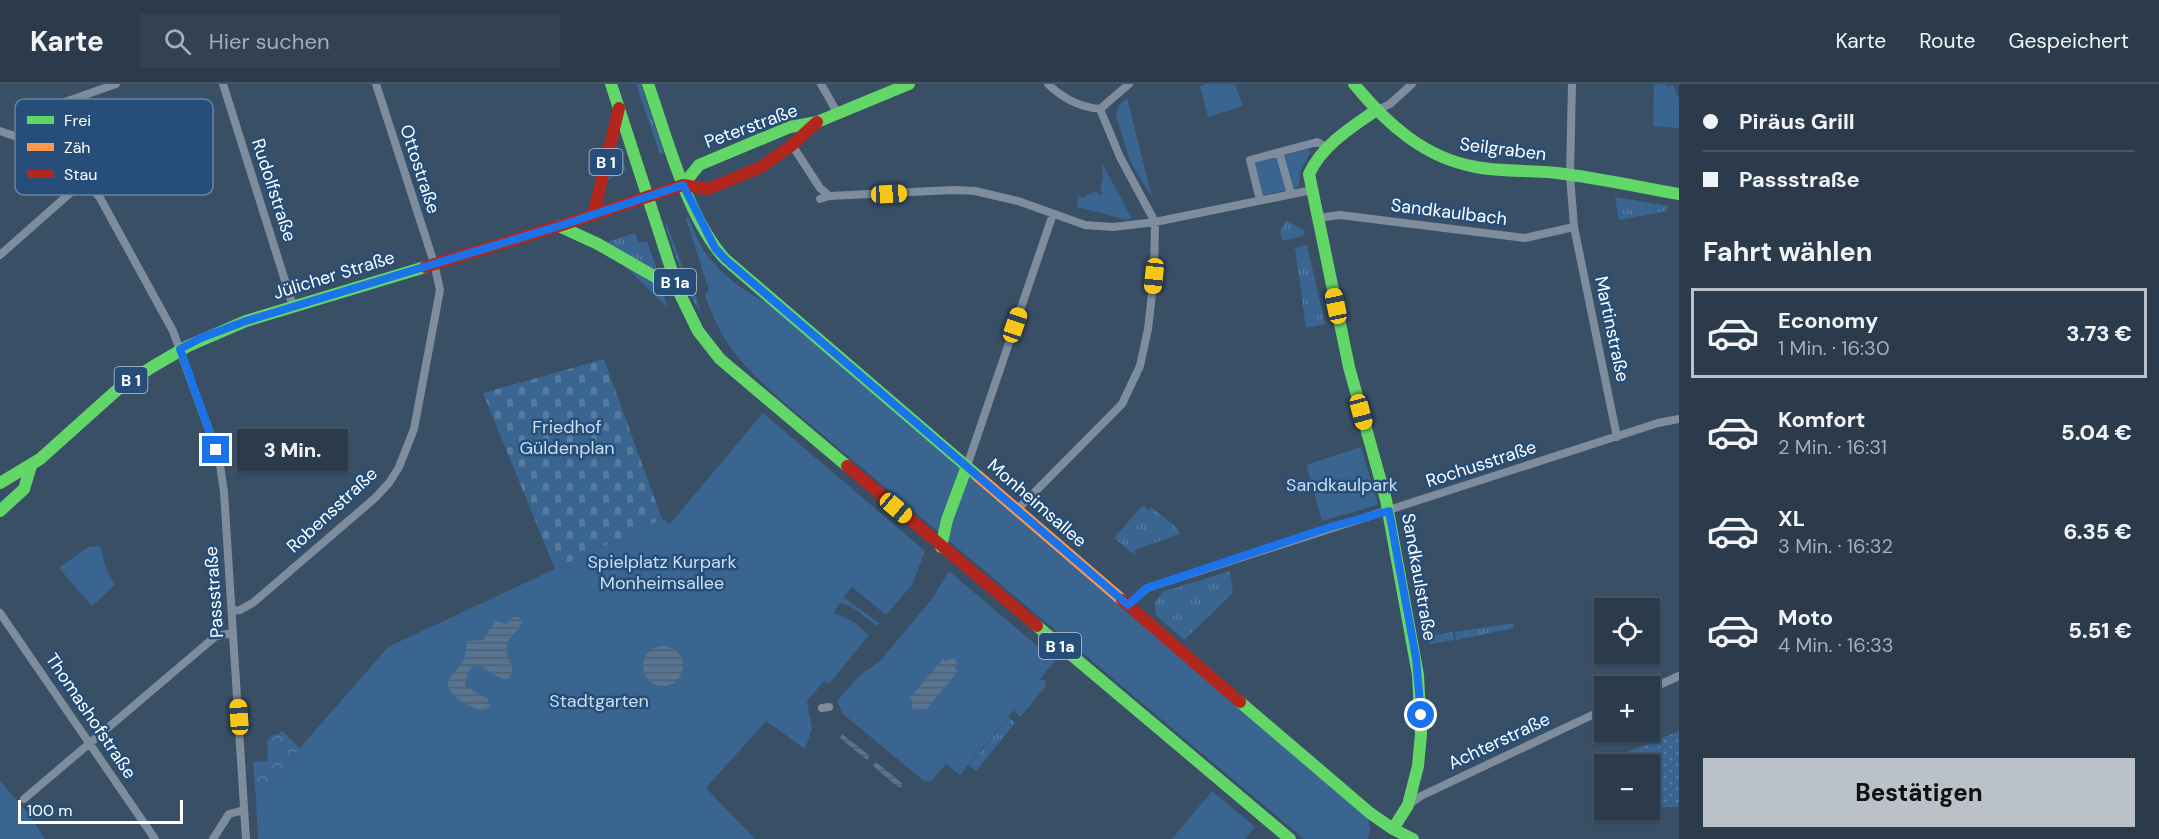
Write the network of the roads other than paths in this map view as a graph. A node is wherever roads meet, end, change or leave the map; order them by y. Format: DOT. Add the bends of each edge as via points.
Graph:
graph roads {
  1 [pos="116,84"];
  2 [pos="223,84"];
  3 [pos="376,84"];
  4 [pos="611,84"];
  5 [pos="648,84"];
  6 [pos="821,84"];
  7 [pos="909,84"];
  8 [pos="1048,84"];
  9 [pos="1130,84"];
  10 [pos="1354,84"];
  11 [pos="1412,84"];
  12 [pos="1572,84"];
  13 [pos="74,99"];
  14 [pos="619,108"];
  15 [pos="1100,110"];
  16 [pos="1376,111"];
  17 [pos="838,114"];
  18 [pos="817,122"];
  19 [pos="0,131"];
  20 [pos="15,136"];
  21 [pos="792,145"];
  22 [pos="1329,148"];
  23 [pos="1280,152"];
  24 [pos="1570,175"];
  25 [pos="683,185"];
  26 [pos="1312,190"];
  27 [pos="1291,194"];
  28 [pos="1679,194"];
  29 [pos="68,195"];
  30 [pos="98,195"];
  31 [pos="648,197"];
  32 [pos="1260,200"];
  33 [pos="1053,214"];
  34 [pos="592,216"];
  35 [pos="1318,218"];
  36 [pos="1155,222"];
  37 [pos="559,226"];
  38 [pos="1574,227"];
  39 [pos="0,255"];
  40 [pos="434,263"];
  41 [pos="678,290"];
  42 [pos="293,306"];
  43 [pos="180,349"];
  44 [pos="1679,419"];
  45 [pos="1617,437"];
  46 [pos="31,466"];
  47 [pos="967,466"];
  48 [pos="0,483"];
  49 [pos="1017,510"];
  50 [pos="0,511"];
  51 [pos="1389,511"];
  52 [pos="941,547"];
  53 [pos="1128,605"];
  54 [pos="232,612"];
  55 [pos="0,613"];
  56 [pos="233,633"];
  57 [pos="1679,676"];
  58 [pos="1660,685"];
  59 [pos="1594,714"];
  60 [pos="89,743"];
  61 [pos="24,799"];
  62 [pos="1408,805"];
  63 [pos="244,810"];
  64 [pos="1389,834"];
  65 [pos="155,839"];
  66 [pos="213,839"];
  67 [pos="246,839"];
  68 [pos="1290,839"];
  69 [pos="1413,839"];
  1 -- 13 [label="street"];
  2 -- 42 [label="street, Rudolfstraße"];
  3 -- 40 [label="street, Ottostraße"];
  4 -- 14 [label="main road"];
  5 -- 25 [label="main road, Monheimsallee"];
  6 -- 17 [label="street"];
  7 -- 17 [label="main road, Peterstraße"];
  8 -- 15 [label="street" via="1071,102"];
  9 -- 15 [label="street"];
  10 -- 16 [label="main road, Seilgraben"];
  11 -- 16 [label="street"];
  12 -- 24 [label="street"];
  14 -- 31 [label="main road, B 1a"];
  14 -- 34 [label="main road, B 1"];
  15 -- 36 [label="street"];
  16 -- 22 [label="main road" via="1349,127"];
  16 -- 24 [label="main road, Seilgraben" via="1407,138 1449,160 1475,167"];
  17 -- 18 [label="main road, Peterstraße"];
  18 -- 21 [label="main road, Peterstraße"];
  18 -- 25 [label="main road, Peterstraße" via="790,127 699,165"];
  19 -- 20 [label="street, Passstraße"];
  21 -- 25 [label="main road, Peterstraße" via="761,167 708,189"];
  21 -- 33 [label="street" via="824,198 953,190 1018,201"];
  22 -- 23 [label="street" via="1317,142"];
  22 -- 26 [label="main road" via="1311,170"];
  23 -- 27 [label="street"];
  23 -- 32 [label="street" via="1250,160"];
  24 -- 28 [label="main road, Seilgraben"];
  24 -- 38 [label="street, Seilgraben"];
  25 -- 31 [label="main road, Jülicher Straße"];
  25 -- 47 [label="main road, Monheimsallee" via="715,248 725,259"];
  26 -- 27 [label="street"];
  26 -- 35 [label="main road, Sandkaulstraße"];
  27 -- 32 [label="street"];
  29 -- 39 [label="street"];
  30 -- 43 [label="street, Passstraße"];
  31 -- 34 [label="main road, Jülicher Straße"];
  31 -- 41 [label="main road, B 1a"];
  32 -- 36 [label="street"];
  33 -- 36 [label="street" via="1085,225 1113,227"];
  33 -- 47 [label="street"];
  34 -- 37 [label="main road, Jülicher Straße / B 1"];
  35 -- 38 [label="street, Sandkaulbach" via="1340,215 1525,238"];
  35 -- 51 [label="main road, Sandkaulstraße" via="1349,367"];
  36 -- 49 [label="street" via="1148,329 1131,388 1122,404"];
  37 -- 40 [label="main road, Jülicher Straße / B 1"];
  37 -- 41 [label="main road"];
  38 -- 45 [label="street, Martinstraße"];
  40 -- 42 [label="main road, Jülicher Straße / B 1"];
  40 -- 54 [label="street, Robensstraße" via="440,290 416,422 399,467 354,518 254,602"];
  41 -- 52 [label="main road, B 1a" via="698,332 729,369"];
  42 -- 43 [label="main road, Jülicher Straße / B 1"];
  43 -- 46 [label="main road, Jülicher Straße / B 1" via="100,404"];
  43 -- 54 [label="street, Passstraße" via="220,465"];
  44 -- 45 [label="street, Rochusstraße"];
  45 -- 51 [label="street, Rochusstraße"];
  46 -- 48 [label="main road, Jülicher Straße / B 1" via="8,475"];
  46 -- 50 [label="main road, Jülicher Straße / B 1" via="24,489"];
  47 -- 49 [label="main road, Monheimsallee"];
  47 -- 52 [label="main road"];
  49 -- 53 [label="main road, Monheimsallee"];
  51 -- 53 [label="street, Rochusstraße" via="1147,588"];
  51 -- 62 [label="main road, Sandkaulstraße" via="1420,696 1419,755"];
  52 -- 68 [label="main road, B 1a"];
  53 -- 64 [label="main road, Monheimsallee" via="1370,813"];
  54 -- 56 [label="street, Passstraße"];
  55 -- 60 [label="street, Thomashofstraße"];
  56 -- 60 [label="street" via="216,636"];
  56 -- 63 [label="street, Passstraße"];
  57 -- 58 [label="street"];
  59 -- 62 [label="street, Achterstraße"];
  60 -- 61 [label="street"];
  60 -- 65 [label="street, Thomashofstraße"];
  62 -- 64 [label="main road, Sandkaulstraße"];
  63 -- 66 [label="street" via="229,814"];
  63 -- 67 [label="street, Passstraße"];
  64 -- 69 [label="main road, Monheimsallee"];
}
